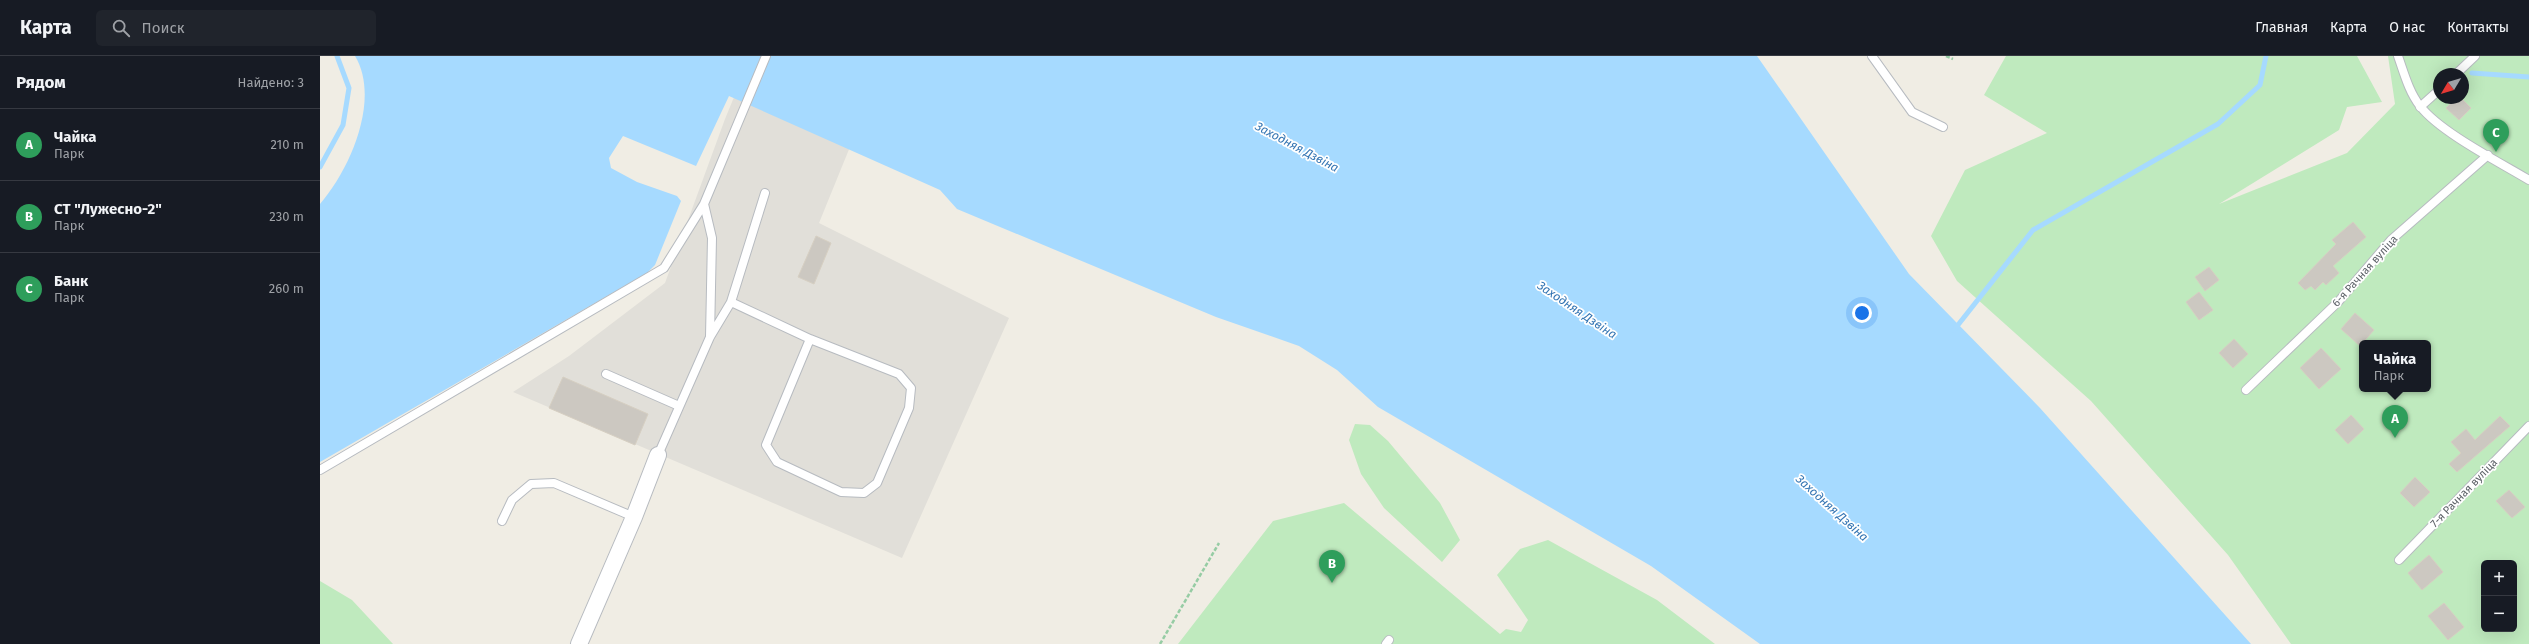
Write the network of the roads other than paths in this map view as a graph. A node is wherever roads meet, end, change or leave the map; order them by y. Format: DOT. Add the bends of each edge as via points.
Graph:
graph roads {
  1 [pos="766,56"];
  2 [pos="1872,56"];
  3 [pos="2398,56"];
  4 [pos="2475,56"];
  5 [pos="2462,68"];
  6 [pos="2433,95"];
  7 [pos="2420,107"];
  8 [pos="1943,127"];
  9 [pos="2488,155"];
  10 [pos="2529,180"];
  11 [pos="765,193"];
  12 [pos="704,204"];
  13 [pos="731,302"];
  14 [pos="710,337"];
  15 [pos="810,339"];
  16 [pos="606,374"];
  17 [pos="2246,390"];
  18 [pos="678,406"];
  19 [pos="2529,426"];
  20 [pos="658,455"];
  21 [pos="320,470"];
  22 [pos="634,517"];
  23 [pos="502,521"];
  24 [pos="2399,560"];
  25 [pos="579,644"];
  1 -- 12 [label="lane"];
  2 -- 8 [label="lane" via="1912,112"];
  3 -- 7 [label="lane" via="2409,89"];
  4 -- 5 [label="lane"];
  6 -- 7 [label="lane"];
  7 -- 9 [label="lane" via="2441,126"];
  9 -- 10 [label="lane"];
  9 -- 17 [label="lane, 6-я Рачная вуліца" via="2391,240 2338,302"];
  11 -- 13 [label="lane"];
  12 -- 14 [label="lane" via="712,238"];
  12 -- 21 [label="lane" via="664,268"];
  13 -- 14 [label="lane"];
  13 -- 15 [label="lane"];
  14 -- 18 [label="lane"];
  15 -- 15 [label="lane" via="766,445 777,462 841,492 864,493 877,483 909,408 910,388 899,374"];
  16 -- 18 [label="lane"];
  18 -- 20 [label="lane"];
  19 -- 24 [label="lane, 7-я Рачная вуліца"];
  20 -- 22 [label="street"];
  22 -- 23 [label="lane" via="554,483 531,484 512,500"];
  22 -- 25 [label="street"];
}
